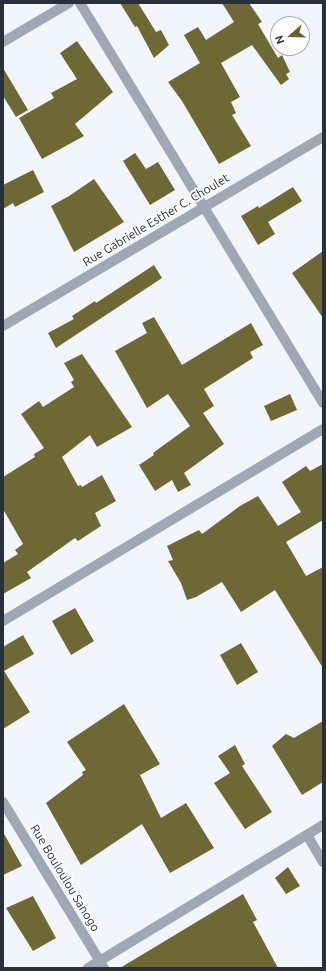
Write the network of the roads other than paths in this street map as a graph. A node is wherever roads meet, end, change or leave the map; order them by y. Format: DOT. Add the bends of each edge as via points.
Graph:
graph roads {
  1 [pos="69,3"];
  2 [pos="80,3"];
  3 [pos="3,42"];
  4 [pos="323,137"];
  5 [pos="204,207"];
  6 [pos="3,326"];
  7 [pos="323,403"];
  8 [pos="323,428"];
  9 [pos="3,621"];
  10 [pos="3,802"];
  11 [pos="323,825"];
  12 [pos="307,835"];
  13 [pos="323,862"];
  14 [pos="102,965"];
  15 [pos="88,968"];
  1 -- 3 [label="street"];
  2 -- 5 [label="street"];
  4 -- 5 [label="street, Rue Gabrielle Esther C. Choulet"];
  5 -- 6 [label="street, Rue Gabrielle Esther C. Choulet"];
  5 -- 7 [label="street"];
  8 -- 9 [label="street"];
  10 -- 14 [label="street, Rue Bouloulou Sanogo"];
  11 -- 12 [label="street"];
  12 -- 13 [label="street"];
  12 -- 14 [label="street"];
  14 -- 15 [label="street"];
}
